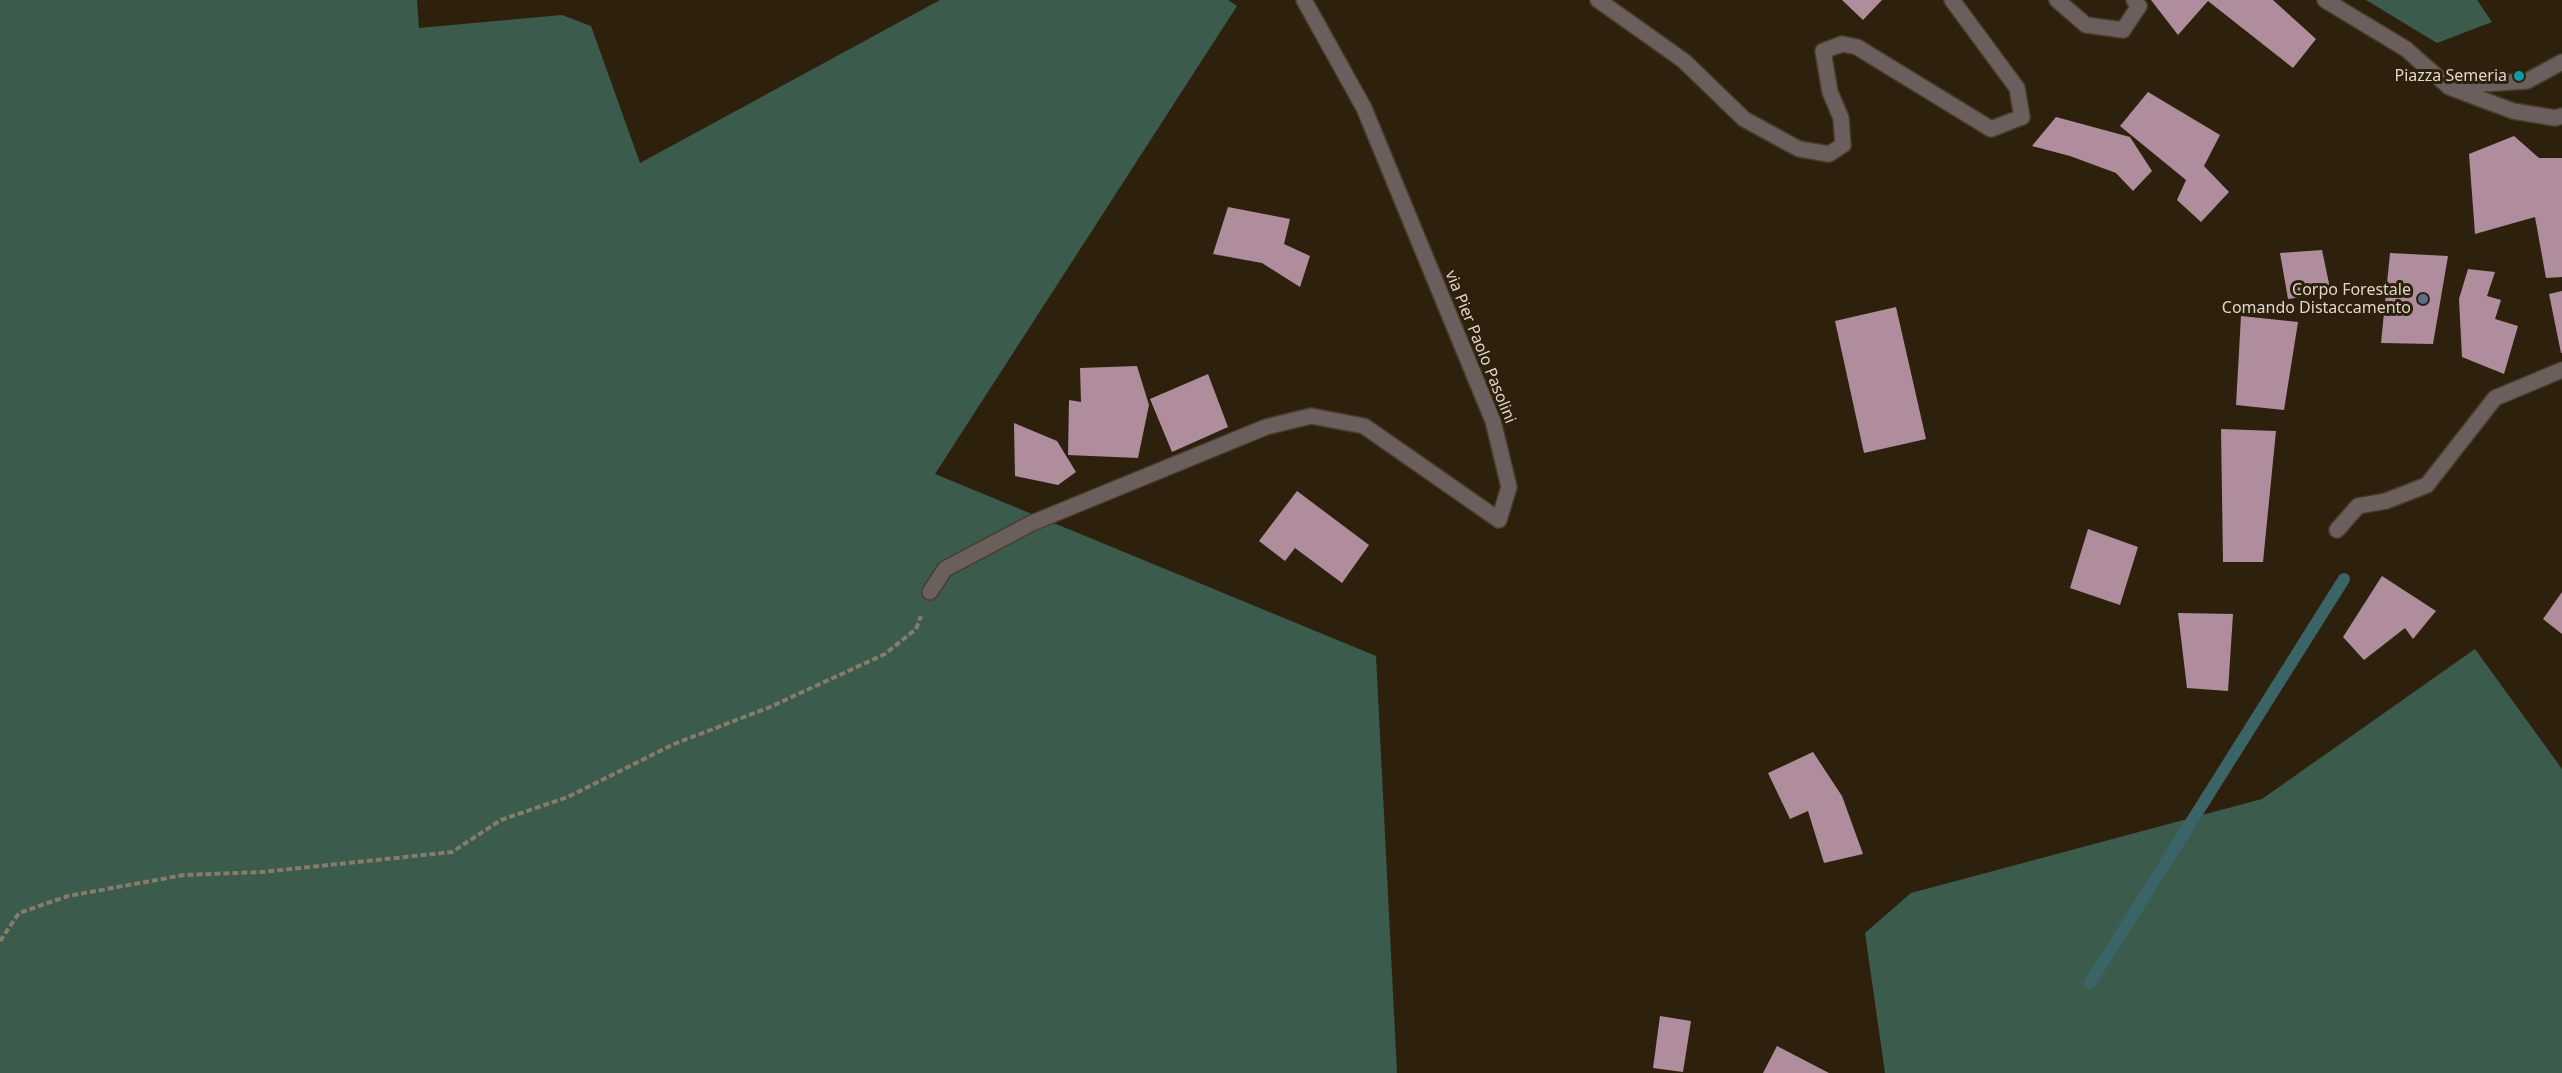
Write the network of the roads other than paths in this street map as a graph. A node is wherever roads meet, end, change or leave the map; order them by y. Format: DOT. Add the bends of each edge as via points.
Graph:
graph roads {
  1 [pos="1305,0"];
  2 [pos="1598,0"];
  3 [pos="1952,0"];
  4 [pos="2057,0"];
  5 [pos="2134,0"];
  6 [pos="2325,0"];
  7 [pos="2562,62"];
  8 [pos="2449,87"];
  9 [pos="2562,116"];
  10 [pos="2562,370"];
  11 [pos="2337,530"];
  12 [pos="930,592"];
  1 -- 12 [label="street, via Pier Paolo Pasolini" via="1364,108 1493,421 1509,487 1499,520 1364,426 1311,416 1266,427 1032,523 945,569"];
  2 -- 3 [label="street" via="1684,61 1744,118 1798,149 1829,154 1843,145 1841,118 1830,92 1823,51 1842,44 1857,47 1991,129 2022,117 2017,88"];
  4 -- 5 [label="street" via="2086,25 2123,30 2139,6"];
  6 -- 8 [label="street" via="2406,49"];
  7 -- 8 [label="street" via="2527,81"];
  8 -- 9 [label="street" via="2513,111"];
  10 -- 11 [label="street" via="2496,398 2427,485 2386,501 2358,506"];
}
